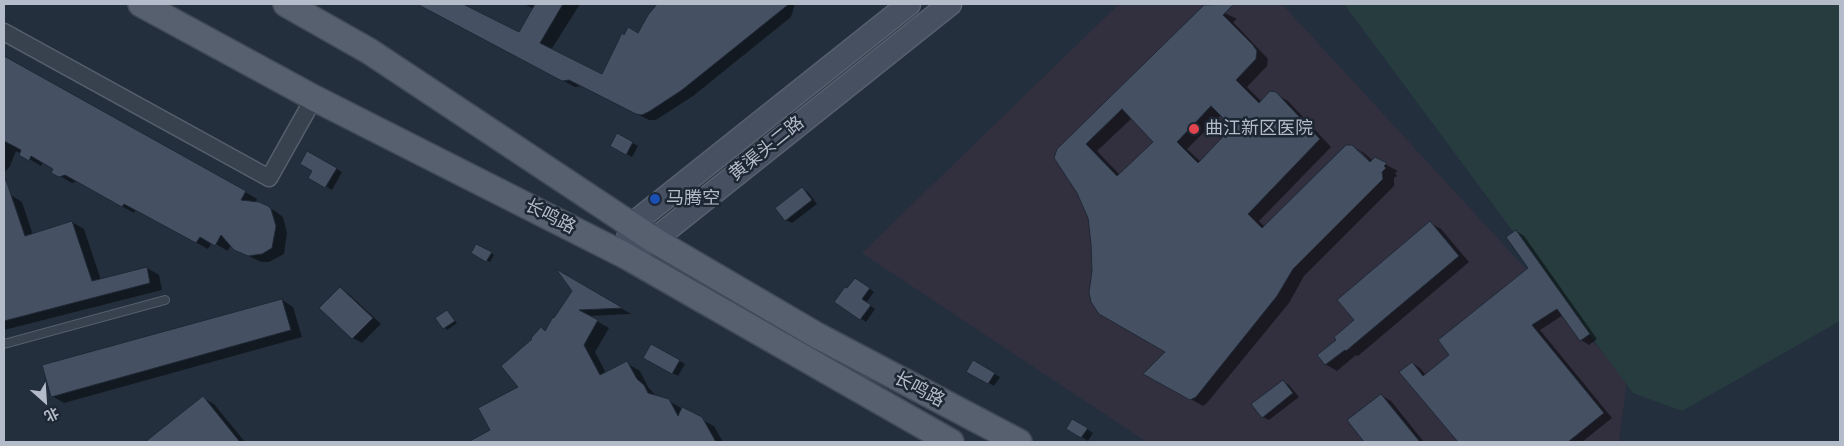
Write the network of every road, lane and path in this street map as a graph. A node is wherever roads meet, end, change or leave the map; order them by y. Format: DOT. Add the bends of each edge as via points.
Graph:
graph roads {
  1 [pos="141,4"];
  2 [pos="286,4"];
  3 [pos="908,4"];
  4 [pos="950,4"];
  5 [pos="4,32"];
  6 [pos="314,98"];
  7 [pos="630,226"];
  8 [pos="654,240"];
  9 [pos="626,256"];
  10 [pos="165,300"];
  11 [pos="4,344"];
  12 [pos="951,442"];
  13 [pos="1019,442"];
  1 -- 6 [label="main road, 长鸣路"];
  2 -- 7 [label="main road, 长鸣路" via="369,52"];
  3 -- 7 [label="main road, 黄渠头二路"];
  4 -- 8 [label="main road, 黄渠头二路"];
  5 -- 6 [label="street" via="269,178"];
  6 -- 9 [label="main road, 长鸣路"];
  7 -- 8 [label="main road, 长鸣路"];
  7 -- 9 [label="main road"];
  8 -- 9 [label="main road, 黄渠头二路"];
  8 -- 13 [label="main road, 长鸣路" via="818,336"];
  9 -- 12 [label="main road, 长鸣路"];
  10 -- 11 [label="lane"];
}
